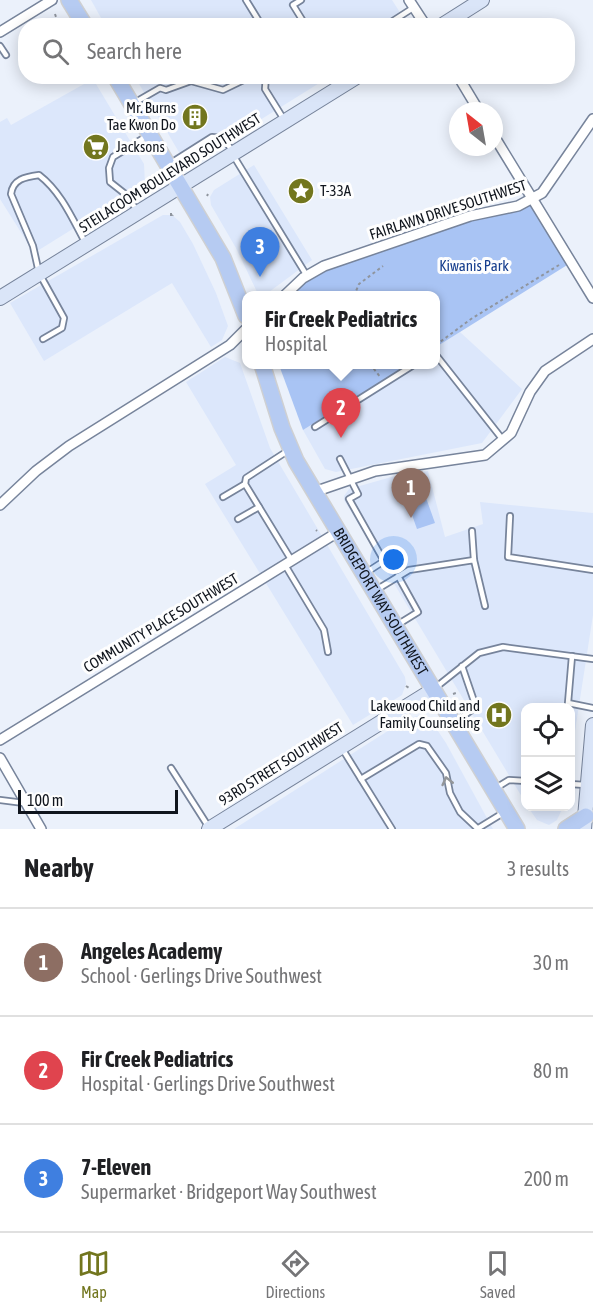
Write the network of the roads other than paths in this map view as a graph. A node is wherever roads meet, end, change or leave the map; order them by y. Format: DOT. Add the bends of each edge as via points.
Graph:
graph roads {
  1 [pos="52,0"];
  2 [pos="69,0"];
  3 [pos="246,0"];
  4 [pos="301,0"];
  5 [pos="482,0"];
  6 [pos="411,4"];
  7 [pos="23,18"];
  8 [pos="80,18"];
  9 [pos="257,18"];
  10 [pos="301,18"];
  11 [pos="394,18"];
  12 [pos="421,18"];
  13 [pos="454,18"];
  14 [pos="18,21"];
  15 [pos="0,32"];
  16 [pos="0,46"];
  17 [pos="6,54"];
  18 [pos="120,84"];
  19 [pos="183,84"];
  20 [pos="202,84"];
  21 [pos="235,84"];
  22 [pos="265,84"];
  23 [pos="332,84"];
  24 [pos="463,84"];
  25 [pos="474,102"];
  26 [pos="131,104"];
  27 [pos="593,119"];
  28 [pos="285,121"];
  29 [pos="149,134"];
  30 [pos="503,151"];
  31 [pos="233,154"];
  32 [pos="168,165"];
  33 [pos="180,187"];
  34 [pos="533,201"];
  35 [pos="138,213"];
  36 [pos="87,244"];
  37 [pos="39,273"];
  38 [pos="307,276"];
  39 [pos="290,291"];
  40 [pos="0,297"];
  41 [pos="593,298"];
  42 [pos="242,306"];
  43 [pos="242,333"];
  44 [pos="44,339"];
  45 [pos="593,339"];
  46 [pos="440,361"];
  47 [pos="264,369"];
  48 [pos="407,369"];
  49 [pos="315,427"];
  50 [pos="503,440"];
  51 [pos="291,449"];
  52 [pos="340,459"];
  53 [pos="351,478"];
  54 [pos="245,484"];
  55 [pos="314,492"];
  56 [pos="224,496"];
  57 [pos="0,505"];
  58 [pos="259,507"];
  59 [pos="510,516"];
  60 [pos="238,519"];
  61 [pos="472,531"];
  62 [pos="338,532"];
  63 [pos="474,560"];
  64 [pos="289,563"];
  65 [pos="593,570"];
  66 [pos="363,574"];
  67 [pos="398,576"];
  68 [pos="374,591"];
  69 [pos="485,606"];
  70 [pos="394,626"];
  71 [pos="328,652"];
  72 [pos="572,656"];
  73 [pos="593,659"];
  74 [pos="462,666"];
  75 [pos="433,690"];
  76 [pos="593,708"];
  77 [pos="453,723"];
  78 [pos="593,725"];
  79 [pos="0,740"];
  80 [pos="341,747"];
  81 [pos="0,758"];
  82 [pos="171,768"];
  83 [pos="361,779"];
  84 [pos="521,781"];
  85 [pos="575,784"];
  86 [pos="589,785"];
  87 [pos="494,790"];
  88 [pos="0,800"];
  89 [pos="26,803"];
  90 [pos="512,820"];
  91 [pos="587,823"];
  92 [pos="215,828"];
  93 [pos="41,829"];
  94 [pos="392,829"];
  95 [pos="478,829"];
  96 [pos="529,829"];
  97 [pos="566,829"];
  1 -- 7 [label="street"];
  2 -- 8 [label="main road"];
  3 -- 9 [label="lane"];
  4 -- 10 [label="lane" via="293,5"];
  5 -- 13 [label="main road"];
  6 -- 11 [label="lane"];
  6 -- 12 [label="street"];
  14 -- 15 [label="street"];
  16 -- 17 [label="lane"];
  18 -- 26 [label="main road"];
  19 -- 26 [label="lane" via="166,90 160,88"];
  20 -- 21 [label="lane" via="223,90"];
  22 -- 28 [label="lane"];
  23 -- 28 [label="main road, STEILACOOM BOULEVARD SOUTHWEST"];
  24 -- 25 [label="street"];
  26 -- 29 [label="main road"];
  27 -- 34 [label="street, FAIRLAWN DRIVE SOUTHWEST" via="542,194"];
  28 -- 31 [label="main road, STEILACOOM BOULEVARD SOUTHWEST"];
  29 -- 32 [label="main road"];
  29 -- 35 [label="lane" via="109,162 111,182"];
  30 -- 34 [label="street"];
  31 -- 32 [label="lane" via="224,138 212,137"];
  31 -- 33 [label="main road, STEILACOOM BOULEVARD SOUTHWEST"];
  31 -- 38 [label="lane"];
  32 -- 33 [label="main road"];
  33 -- 35 [label="main road, STEILACOOM BOULEVARD SOUTHWEST"];
  33 -- 42 [label="main road" via="223,258"];
  34 -- 38 [label="street, FAIRLAWN DRIVE SOUTHWEST" via="452,222 332,263"];
  34 -- 41 [label="street"];
  35 -- 36 [label="main road, STEILACOOM BOULEVARD SOUTHWEST"];
  36 -- 37 [label="main road, STEILACOOM BOULEVARD SOUTHWEST"];
  36 -- 37 [label="lane" via="48,182 39,175 19,180 12,186 11,194 33,246"];
  37 -- 40 [label="main road, STEILACOOM BOULEVARD SOUTHWEST"];
  37 -- 44 [label="lane" via="64,322 62,328"];
  38 -- 39 [label="street, FAIRLAWN DRIVE SOUTHWEST"];
  43 -- 57 [label="street" via="230,345 52,458"];
  45 -- 50 [label="street" via="545,371 530,392 511,433"];
  46 -- 50 [label="lane"];
  47 -- 51 [label="main road, BRIDGEPORT WAY SOUTHWEST"];
  48 -- 49 [label="lane"];
  50 -- 53 [label="street" via="472,459 375,471"];
  51 -- 54 [label="lane" via="253,472"];
  51 -- 55 [label="main road, BRIDGEPORT WAY SOUTHWEST"];
  52 -- 53 [label="lane"];
  53 -- 55 [label="street"];
  53 -- 66 [label="lane" via="358,494 349,499 384,561"];
  54 -- 56 [label="lane"];
  54 -- 58 [label="lane"];
  55 -- 62 [label="main road, BRIDGEPORT WAY SOUTHWEST"];
  58 -- 60 [label="lane"];
  58 -- 64 [label="lane"];
  59 -- 65 [label="lane" via="508,557"];
  61 -- 63 [label="lane"];
  62 -- 64 [label="street, COMMUNITY PLACE SOUTHWEST"];
  62 -- 66 [label="main road, BRIDGEPORT WAY SOUTHWEST"];
  63 -- 67 [label="lane" via="431,564"];
  63 -- 69 [label="lane"];
  64 -- 71 [label="lane" via="324,630"];
  64 -- 79 [label="street, COMMUNITY PLACE SOUTHWEST"];
  66 -- 68 [label="main road, BRIDGEPORT WAY SOUTHWEST"];
  67 -- 68 [label="lane"];
  67 -- 70 [label="lane" via="417,612"];
  68 -- 70 [label="main road, BRIDGEPORT WAY SOUTHWEST"];
  70 -- 75 [label="main road, BRIDGEPORT WAY SOUTHWEST"];
  72 -- 73 [label="lane"];
  72 -- 74 [label="lane" via="504,647 479,653"];
  72 -- 76 [label="lane" via="568,703"];
  74 -- 75 [label="lane"];
  74 -- 77 [label="lane" via="476,707"];
  75 -- 77 [label="main road, BRIDGEPORT WAY SOUTHWEST"];
  75 -- 80 [label="main road, 93RD STREET SOUTHWEST"];
  77 -- 87 [label="main road, BRIDGEPORT WAY SOUTHWEST"];
  78 -- 86 [label="main road"];
  80 -- 83 [label="lane"];
  80 -- 92 [label="main road, 93RD STREET SOUTHWEST"];
  81 -- 89 [label="street"];
  82 -- 92 [label="lane"];
  83 -- 94 [label="lane"];
  95 -- 83 [label="lane, one-way" via="460,812 450,794 446,773 427,746 419,744"];
  84 -- 87 [label="lane" via="509,780"];
  85 -- 86 [label="lane"];
  86 -- 91 [label="main road"];
  87 -- 90 [label="main road, BRIDGEPORT WAY SOUTHWEST"];
  88 -- 89 [label="lane"];
  89 -- 93 [label="street"];
  90 -- 95 [label="lane"];
  90 -- 96 [label="main road"];
  91 -- 97 [label="main road"];
}
